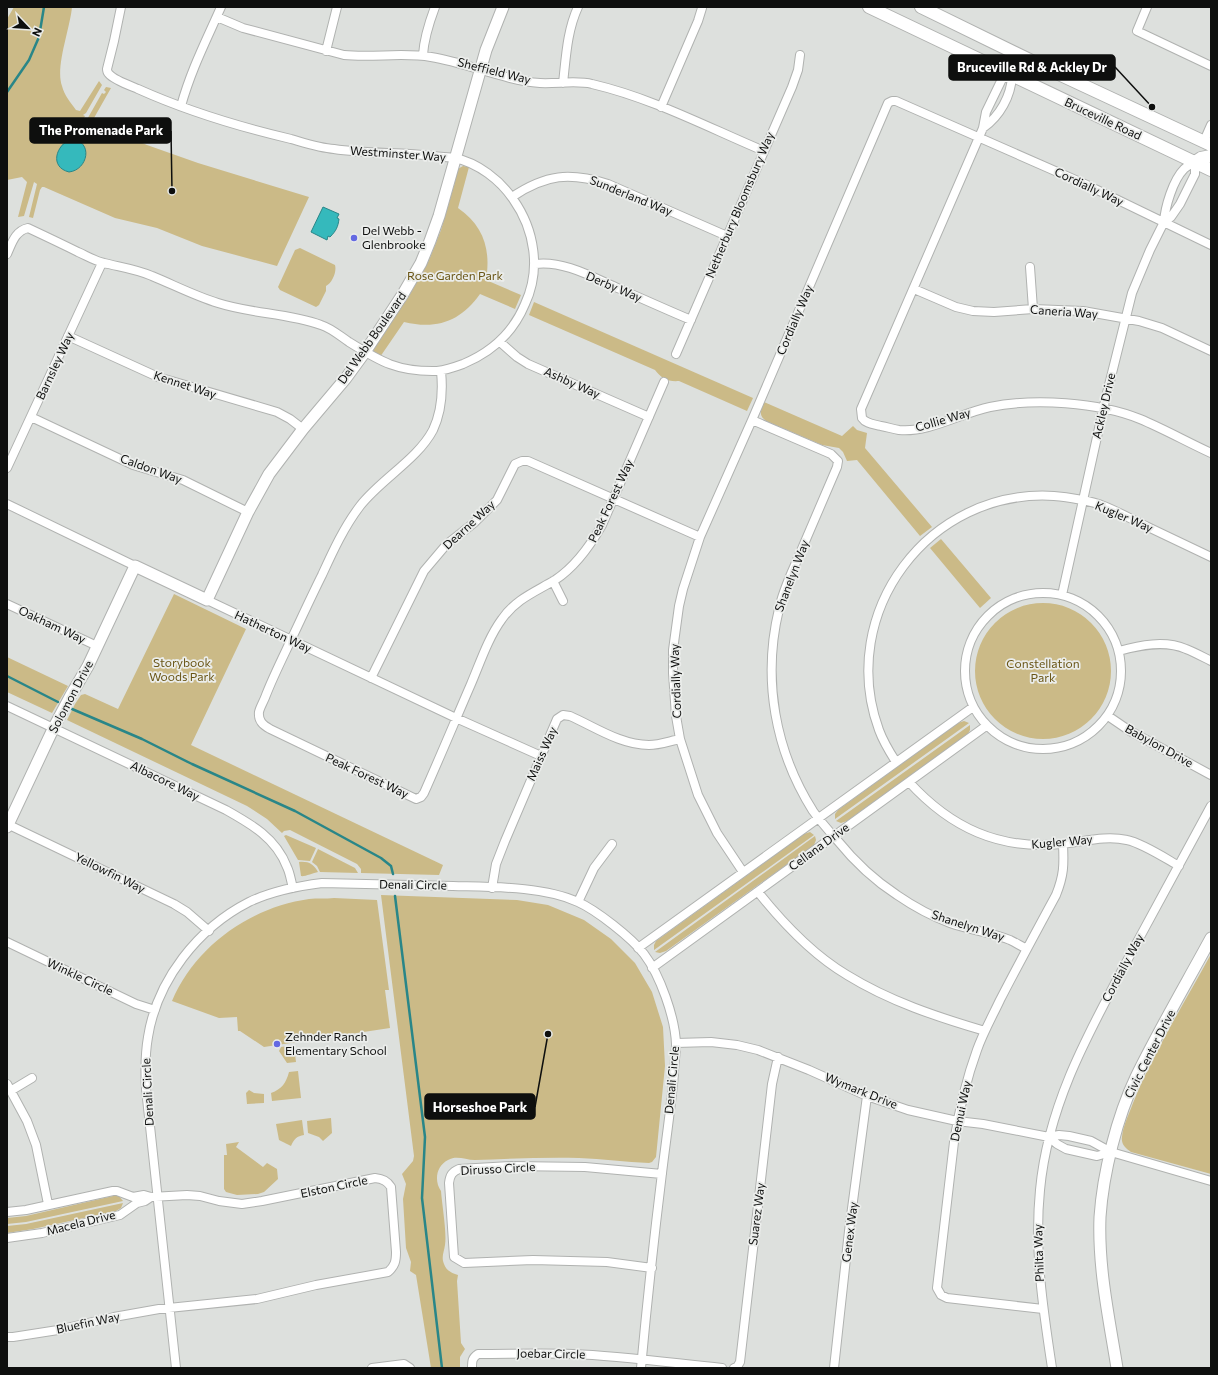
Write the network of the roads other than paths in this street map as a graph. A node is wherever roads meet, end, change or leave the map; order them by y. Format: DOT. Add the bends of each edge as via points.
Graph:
graph roads {
  1 [pos="122,7"];
  2 [pos="221,7"];
  3 [pos="337,7"];
  4 [pos="435,7"];
  5 [pos="503,7"];
  6 [pos="578,7"];
  7 [pos="869,7"];
  8 [pos="921,7"];
  9 [pos="1147,7"];
  10 [pos="702,8"];
  11 [pos="216,17"];
  12 [pos="326,51"];
  13 [pos="423,55"];
  14 [pos="800,55"];
  15 [pos="1211,66"];
  16 [pos="481,68"];
  17 [pos="1012,76"];
  18 [pos="563,83"];
  19 [pos="1099,92"];
  20 [pos="181,106"];
  21 [pos="661,107"];
  22 [pos="1211,125"];
  23 [pos="984,128"];
  24 [pos="979,137"];
  25 [pos="1207,143"];
  26 [pos="764,151"];
  27 [pos="1211,156"];
  28 [pos="456,158"];
  29 [pos="1195,162"];
  30 [pos="1211,170"];
  31 [pos="512,198"];
  32 [pos="1164,222"];
  33 [pos="727,236"];
  34 [pos="1211,245"];
  35 [pos="7,254"];
  36 [pos="102,263"];
  37 [pos="535,264"];
  38 [pos="1030,267"];
  39 [pos="914,289"];
  40 [pos="1033,309"];
  41 [pos="1125,318"];
  42 [pos="691,320"];
  43 [pos="68,336"];
  44 [pos="500,342"];
  45 [pos="1211,351"];
  46 [pos="365,352"];
  47 [pos="676,354"];
  48 [pos="441,371"];
  49 [pos="664,382"];
  50 [pos="1103,409"];
  51 [pos="649,416"];
  52 [pos="31,417"];
  53 [pos="752,420"];
  54 [pos="303,429"];
  55 [pos="1211,453"];
  56 [pos="7,468"];
  57 [pos="613,499"];
  58 [pos="1084,501"];
  59 [pos="7,504"];
  60 [pos="248,512"];
  61 [pos="700,536"];
  62 [pos="1211,557"];
  63 [pos="135,566"];
  64 [pos="553,581"];
  65 [pos="1062,594"];
  66 [pos="207,600"];
  67 [pos="563,601"];
  68 [pos="7,604"];
  69 [pos="291,641"];
  70 [pos="97,646"];
  71 [pos="1119,651"];
  72 [pos="1211,661"];
  73 [pos="371,678"];
  74 [pos="7,706"];
  75 [pos="973,707"];
  76 [pos="1108,716"];
  77 [pos="456,718"];
  78 [pos="986,726"];
  79 [pos="54,728"];
  80 [pos="680,739"];
  81 [pos="541,756"];
  82 [pos="896,762"];
  83 [pos="1211,775"];
  84 [pos="909,782"];
  85 [pos="1211,806"];
  86 [pos="818,818"];
  87 [pos="7,825"];
  88 [pos="834,837"];
  89 [pos="612,844"];
  90 [pos="1063,844"];
  91 [pos="1179,866"];
  92 [pos="743,872"];
  93 [pos="293,888"];
  94 [pos="492,888"];
  95 [pos="758,892"];
  96 [pos="578,902"];
  97 [pos="208,931"];
  98 [pos="1211,938"];
  99 [pos="7,942"];
  100 [pos="638,948"];
  101 [pos="1027,949"];
  102 [pos="652,968"];
  103 [pos="155,1010"];
  104 [pos="985,1030"];
  105 [pos="676,1043"];
  106 [pos="778,1057"];
  107 [pos="32,1078"];
  108 [pos="9,1087"];
  109 [pos="867,1096"];
  110 [pos="957,1121"];
  111 [pos="1049,1137"];
  112 [pos="1111,1152"];
  113 [pos="662,1174"];
  114 [pos="1211,1181"];
  115 [pos="154,1197"];
  116 [pos="48,1204"];
  117 [pos="7,1212"];
  118 [pos="7,1238"];
  119 [pos="652,1268"];
  120 [pos="170,1307"];
  121 [pos="1042,1309"];
  122 [pos="7,1337"];
  123 [pos="642,1359"];
  124 [pos="176,1368"];
  125 [pos="372,1368"];
  126 [pos="410,1368"];
  127 [pos="472,1368"];
  128 [pos="641,1368"];
  129 [pos="722,1368"];
  130 [pos="734,1368"];
  131 [pos="834,1368"];
  132 [pos="1052,1368"];
  133 [pos="1117,1368"];
  1 -- 20 [label="street, Westminster Way" via="108,73 156,97"];
  2 -- 11 [label="street"];
  3 -- 12 [label="street"];
  4 -- 13 [label="street"];
  5 -- 16 [label="street, Del Webb Boulevard" via="492,31"];
  6 -- 18 [label="street" via="572,19"];
  7 -- 17 [label="main road, Bruceville Road"];
  8 -- 19 [label="main road, Bruceville Road"];
  9 -- 15 [label="street" via="1137,31"];
  10 -- 21 [label="street"];
  11 -- 12 [label="street, Sheffield Way" via="243,28"];
  11 -- 20 [label="street" via="186,86"];
  12 -- 13 [label="street, Sheffield Way" via="359,56"];
  13 -- 16 [label="street, Sheffield Way"];
  14 -- 26 [label="street, Netherbury Bloomsbury Way" via="794,81"];
  16 -- 18 [label="street, Sheffield Way" via="515,79"];
  16 -- 28 [label="street, Del Webb Boulevard"];
  17 -- 19 [label="main road, Bruceville Road" via="1018,68 1028,67 1070,86"];
  17 -- 23 [label="street, Collie Way" via="1012,87 1000,112"];
  17 -- 23 [label="street, Collie Way" via="1002,79 998,86 986,112"];
  17 -- 29 [label="main road, Bruceville Road"];
  18 -- 21 [label="street, Sheffield Way" via="590,83 632,94"];
  19 -- 25 [label="main road, Bruceville Road"];
  20 -- 28 [label="street, Westminster Way" via="265,133 332,149"];
  21 -- 26 [label="street, Sheffield Way"];
  22 -- 25 [label="street"];
  23 -- 24 [label="street, Collie Way"];
  24 -- 32 [label="street, Cordially Way"];
  24 -- 39 [label="street, Collie Way"];
  24 -- 53 [label="street, Cordially Way" via="896,101 888,103"];
  26 -- 33 [label="street, Netherbury Bloomsbury Way"];
  27 -- 29 [label="main road"];
  28 -- 31 [label="street, Westminster Way" via="491,176"];
  28 -- 46 [label="street, Del Webb Boulevard" via="430,242 403,294"];
  29 -- 30 [label="main road, Bruceville Road"];
  29 -- 32 [label="street, Ackley Drive" via="1195,174 1180,204"];
  29 -- 32 [label="street, Ackley Drive" via="1184,169 1178,177 1168,198"];
  31 -- 33 [label="street, Sunderland Way" via="546,180 567,176 590,178"];
  31 -- 37 [label="street, Westminster Way" via="530,235"];
  32 -- 34 [label="street, Cordially Way"];
  32 -- 41 [label="street, Ackley Drive" via="1139,274"];
  33 -- 42 [label="street, Netherbury Bloomsbury Way"];
  35 -- 36 [label="street, Westminster Way" via="18,233 28,228"];
  36 -- 43 [label="street, Barnsley Way"];
  36 -- 46 [label="street, Westminster Way" via="150,274 180,289 218,303 325,326"];
  37 -- 42 [label="street, Derby Way" via="551,263 579,272"];
  37 -- 44 [label="street, Westminster Way" via="528,298 520,316"];
  38 -- 40 [label="street"];
  39 -- 40 [label="street, Caneria Way" via="956,307 973,311"];
  39 -- 50 [label="street, Collie Way" via="861,409 864,421 899,430 914,429 928,427 989,407 1021,402 1051,402"];
  40 -- 41 [label="street, Caneria Way" via="1083,311"];
  41 -- 45 [label="street, Caneria Way" via="1162,328"];
  41 -- 50 [label="street, Ackley Drive"];
  42 -- 47 [label="street, Netherbury Bloomsbury Way"];
  43 -- 52 [label="street, Barnsley Way"];
  43 -- 54 [label="street, Kennet Way" via="158,377 276,412"];
  44 -- 48 [label="street, Westminster Way" via="475,359"];
  44 -- 51 [label="street, Ashby Way" via="528,364"];
  46 -- 48 [label="street, Westminster Way" via="384,363 403,368"];
  46 -- 54 [label="street, Del Webb Boulevard"];
  48 -- 69 [label="street, Peak Forest Way" via="442,394 439,413 432,430 422,445 379,485 360,507 334,549"];
  49 -- 51 [label="street, Peak Forest Way"];
  50 -- 55 [label="street, Collie Way" via="1140,419"];
  50 -- 58 [label="street, Ackley Drive"];
  51 -- 57 [label="street, Peak Forest Way"];
  52 -- 56 [label="street, Barnsley Way"];
  52 -- 60 [label="street, Caldon Way" via="133,465 183,480"];
  53 -- 61 [label="street, Cordially Way"];
  53 -- 86 [label="street, Shanelyn Way" via="831,454 838,461 785,589 775,624 772,650 771,678 776,724 796,780"];
  54 -- 60 [label="street, Del Webb Boulevard" via="269,474"];
  57 -- 61 [label="street, Dearne Way"];
  57 -- 64 [label="street, Peak Forest Way" via="592,542 577,561"];
  57 -- 73 [label="street, Dearne Way" via="528,461 522,460 515,464 497,500 446,545 424,571"];
  58 -- 62 [label="street, Kugler Way" via="1104,506"];
  58 -- 65 [label="street, Ackley Drive"];
  58 -- 82 [label="street, Kugler Way" via="1054,496 1026,496 980,507 951,522 926,540 900,570 880,608 868,661 874,716 884,743"];
  59 -- 63 [label="street, Hatherton Way"];
  60 -- 66 [label="street, Del Webb Boulevard"];
  61 -- 80 [label="street, Cordially Way" via="683,589 675,628 673,673"];
  63 -- 66 [label="street, Hatherton Way"];
  63 -- 70 [label="street, Solomon Drive"];
  64 -- 67 [label="street"];
  64 -- 77 [label="street, Peak Forest Way" via="520,600 502,619 488,643"];
  65 -- 71 [label="street" via="1081,602 1099,616 1113,633"];
  65 -- 75 [label="street" via="1036,592 1021,596 1001,605 977,629 969,646 965,666 967,687"];
  66 -- 69 [label="street, Hatherton Way"];
  68 -- 70 [label="street, Oakham Way"];
  69 -- 73 [label="street, Hatherton Way"];
  69 -- 77 [label="street, Peak Forest Way" via="272,680 259,712 259,719 276,732 416,799 424,793"];
  70 -- 79 [label="street, Solomon Drive"];
  71 -- 72 [label="street" via="1168,644 1185,648"];
  71 -- 76 [label="street" via="1122,667 1119,689"];
  73 -- 77 [label="street, Hatherton Way"];
  74 -- 79 [label="street, Albacore Way"];
  75 -- 78 [label="street"];
  75 -- 82 [label="street, Cellana Drive"];
  76 -- 78 [label="street" via="1083,737 1054,748 1027,747"];
  76 -- 83 [label="street, Babylon Drive" via="1130,731"];
  77 -- 81 [label="street, Hatherton Way"];
  78 -- 84 [label="street, Cellana Drive"];
  79 -- 87 [label="street, Solomon Drive"];
  79 -- 93 [label="street, Albacore Way" via="226,810 254,826 274,843 287,866"];
  80 -- 81 [label="street, Maiss Way" via="650,745 636,744 563,715 557,719"];
  80 -- 92 [label="street, Cordially Way" via="698,795 717,833"];
  81 -- 94 [label="street, Maiss Way" via="496,864"];
  82 -- 86 [label="street, Cellana Drive"];
  84 -- 88 [label="street, Cellana Drive"];
  84 -- 90 [label="street, Kugler Way" via="942,812 981,834 1015,844"];
  85 -- 91 [label="street, Cordially Way"];
  86 -- 88 [label="street, Shanelyn Way"];
  86 -- 92 [label="street, Cellana Drive"];
  87 -- 97 [label="street, Yellowfin Way" via="174,904"];
  88 -- 95 [label="street, Cellana Drive"];
  88 -- 101 [label="street, Shanelyn Way" via="875,879 927,913 948,922 1010,940"];
  89 -- 96 [label="street" via="594,868"];
  90 -- 91 [label="street, Kugler Way" via="1104,838 1128,840"];
  90 -- 101 [label="street, Demui Way" via="1062,880"];
  91 -- 111 [label="street, Cordially Way" via="1078,1053"];
  92 -- 100 [label="street, Cellana Drive"];
  93 -- 94 [label="street, Denali Circle" via="322,883"];
  93 -- 97 [label="street, Denali Circle" via="248,903 220,920"];
  94 -- 96 [label="street, Denali Circle" via="532,890"];
  95 -- 102 [label="street, Cellana Drive"];
  95 -- 104 [label="street" via="799,937 846,975 934,1016"];
  96 -- 100 [label="street, Denali Circle" via="604,918"];
  97 -- 103 [label="street, Denali Circle" via="196,941 173,972"];
  98 -- 112 [label="street, Civic Center Drive" via="1136,1078 1120,1117"];
  99 -- 103 [label="street, Winkle Circle" via="136,1004"];
  100 -- 102 [label="street, Denali Circle"];
  101 -- 104 [label="street, Demui Way"];
  102 -- 105 [label="street, Denali Circle" via="666,998"];
  103 -- 115 [label="street, Denali Circle" via="148,1037 145,1068"];
  104 -- 110 [label="street, Demui Way"];
  105 -- 106 [label="street, Wymark Drive" via="711,1042 737,1045"];
  105 -- 113 [label="street, Denali Circle"];
  106 -- 109 [label="street, Wymark Drive"];
  106 -- 130 [label="street, Suarez Way" via="772,1084 740,1362"];
  107 -- 108 [label="street"];
  108 -- 116 [label="street" via="36,1145"];
  109 -- 110 [label="street, Wymark Drive" via="908,1110"];
  109 -- 131 [label="street, Genex Way"];
  110 -- 111 [label="street, Wymark Drive"];
  110 -- 121 [label="street, Demui Way" via="938,1292 947,1298"];
  111 -- 112 [label="street, Wymark Drive" via="1069,1136 1091,1142"];
  111 -- 112 [label="street, Wymark Drive" via="1066,1149 1097,1156"];
  111 -- 121 [label="street, Philta Way" via="1040,1189 1038,1222"];
  112 -- 114 [label="street, Wymark Drive"];
  112 -- 133 [label="street, Civic Center Drive" via="1103,1192 1100,1242"];
  113 -- 119 [label="street, Denali Circle"];
  113 -- 119 [label="street, Dirusso Circle" via="585,1167 496,1167 459,1169 450,1177 449,1183 454,1257 464,1263 533,1260 607,1262"];
  115 -- 116 [label="street, Macela Drive" via="133,1197 113,1191"];
  115 -- 118 [label="street, Macela Drive" via="137,1202 120,1215 42,1233"];
  115 -- 120 [label="street, Denali Circle"];
  115 -- 120 [label="street, Elston Circle" via="200,1196 242,1204 375,1178 387,1182 393,1195 396,1262 388,1272 257,1299"];
  116 -- 117 [label="street, Macela Drive"];
  119 -- 123 [label="street, Denali Circle"];
  120 -- 122 [label="street, Bluefin Way" via="58,1330"];
  120 -- 124 [label="street, Denali Circle"];
  121 -- 132 [label="street, Philta Way"];
  123 -- 127 [label="street, Joebar Circle" via="572,1354 478,1354 473,1357"];
  123 -- 128 [label="street, Denali Circle"];
  123 -- 129 [label="street"];
  125 -- 126 [label="street" via="404,1364"];
}
